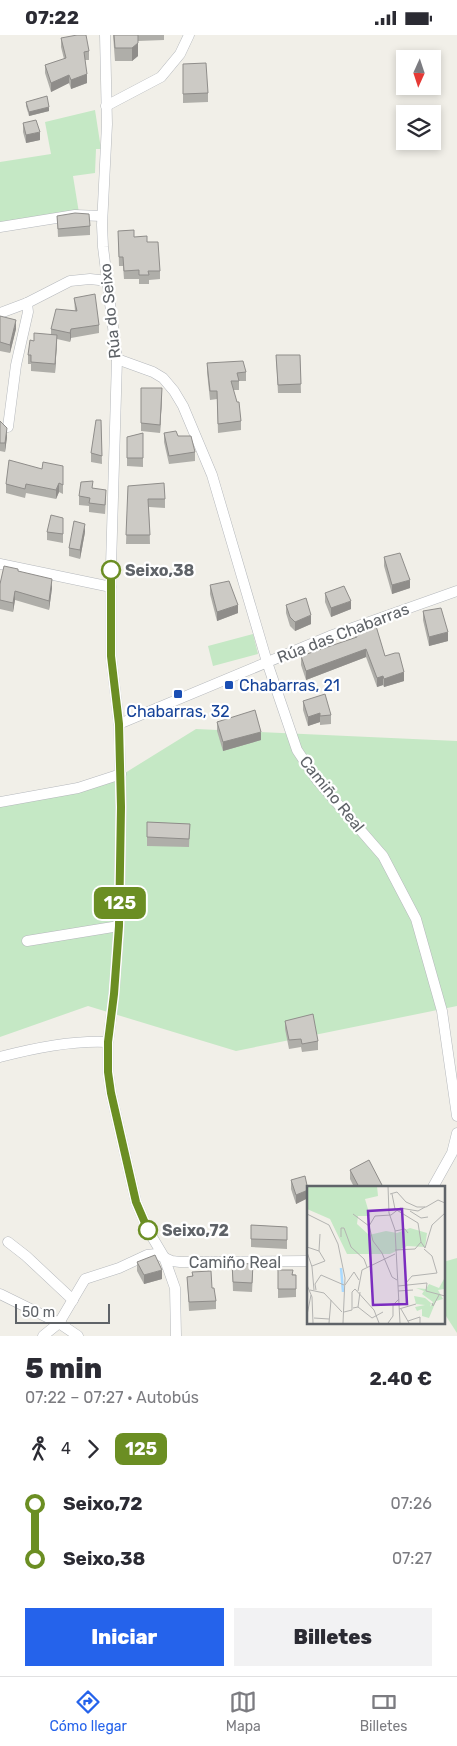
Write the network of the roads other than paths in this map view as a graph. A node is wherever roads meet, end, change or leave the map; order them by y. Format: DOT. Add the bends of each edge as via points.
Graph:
graph roads {
  1 [pos="106,35"];
  2 [pos="189,35"];
  3 [pos="106,106"];
  4 [pos="102,216"];
  5 [pos="0,227"];
  6 [pos="108,281"];
  7 [pos="28,303"];
  8 [pos="0,313"];
  9 [pos="116,359"];
  10 [pos="8,427"];
  11 [pos="0,564"];
  12 [pos="111,587"];
  13 [pos="457,591"];
  14 [pos="267,662"];
  15 [pos="119,724"];
  16 [pos="121,774"];
  17 [pos="0,803"];
  18 [pos="119,926"];
  19 [pos="27,941"];
  20 [pos="108,1042"];
  21 [pos="0,1057"];
  22 [pos="457,1116"];
  23 [pos="457,1133"];
  24 [pos="434,1186"];
  25 [pos="8,1242"];
  26 [pos="164,1257"];
  27 [pos="307,1261"];
  28 [pos="0,1294"];
  29 [pos="73,1300"];
  30 [pos="59,1323"];
  31 [pos="43,1336"];
  32 [pos="78,1336"];
  33 [pos="176,1336"];
  1 -- 3 [label="street, Rúa do Seixo"];
  2 -- 3 [label="street" via="180,54 161,77"];
  3 -- 4 [label="street, Rúa do Seixo"];
  4 -- 5 [label="street" via="75,215"];
  4 -- 6 [label="street, Rúa do Seixo"];
  6 -- 7 [label="street" via="70,281"];
  6 -- 9 [label="street, Rúa do Seixo"];
  7 -- 8 [label="street"];
  7 -- 10 [label="street"];
  9 -- 12 [label="street, Rúa do Seixo"];
  9 -- 14 [label="street, Camiño Real" via="163,378 182,406 212,475"];
  11 -- 12 [label="street"];
  12 -- 15 [label="street, Rúa do Seixo" via="111,656"];
  13 -- 14 [label="street, Rúa das Chabarras"];
  14 -- 15 [label="street, Rúa das Chabarras"];
  14 -- 22 [label="street, Camiño Real" via="297,750 317,780 383,856 416,919 442,1011"];
  15 -- 16 [label="street, Rúa do Seixo"];
  16 -- 17 [label="street" via="78,788"];
  16 -- 18 [label="street, Rúa do Seixo"];
  18 -- 19 [label="street"];
  18 -- 20 [label="street, Rúa do Seixo"];
  20 -- 21 [label="street" via="78,1043"];
  20 -- 26 [label="street, Rúa do Seixo" via="111,1093 136,1202"];
  23 -- 24 [label="street" via="452,1153"];
  25 -- 29 [label="street"];
  26 -- 27 [label="street, Camiño Real" via="172,1261"];
  26 -- 29 [label="street, Camiño Real" via="147,1255 85,1279"];
  26 -- 33 [label="street, Rúa do Seixo" via="175,1288"];
  28 -- 30 [label="street"];
  29 -- 30 [label="street, Camiño Real"];
  30 -- 31 [label="street, Camiño Real"];
  30 -- 32 [label="street"];
}
